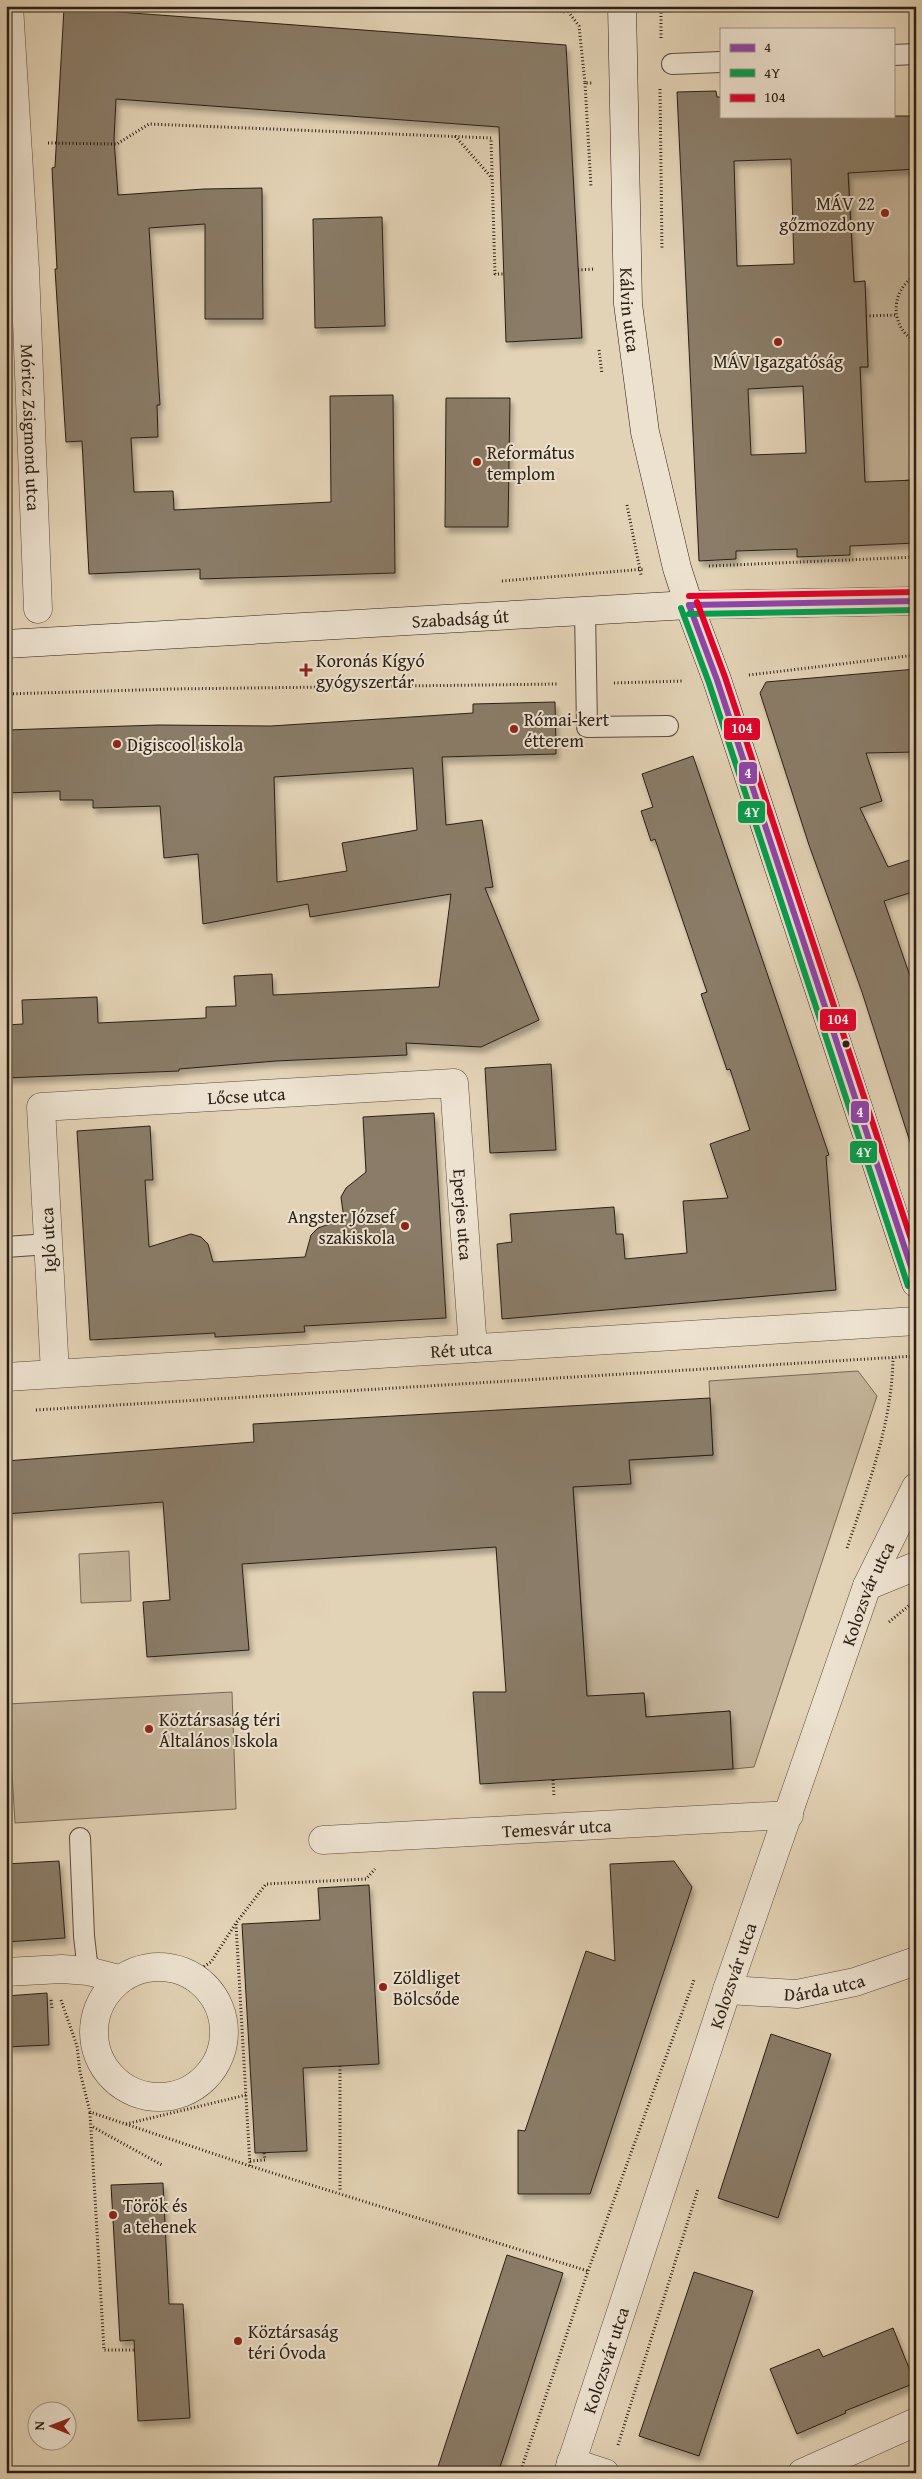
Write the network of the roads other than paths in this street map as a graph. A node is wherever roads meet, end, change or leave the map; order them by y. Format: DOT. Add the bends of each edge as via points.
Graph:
graph roads {
  1 [pos="9,6"];
  2 [pos="622,6"];
  3 [pos="916,54"];
  4 [pos="894,55"];
  5 [pos="720,62"];
  6 [pos="672,64"];
  7 [pos="16,269"];
  8 [pos="916,601"];
  9 [pos="688,605"];
  10 [pos="38,609"];
  11 [pos="585,611"];
  12 [pos="6,644"];
  13 [pos="668,726"];
  14 [pos="454,1083"];
  15 [pos="41,1107"];
  16 [pos="48,1244"];
  17 [pos="6,1246"];
  18 [pos="916,1283"];
  19 [pos="916,1321"];
  20 [pos="473,1348"];
  21 [pos="55,1373"];
  22 [pos="6,1376"];
  23 [pos="916,1487"];
  24 [pos="916,1566"];
  25 [pos="867,1586"];
  26 [pos="789,1815"];
  27 [pos="80,1838"];
  28 [pos="323,1840"];
  29 [pos="916,1961"];
  30 [pos="88,1971"];
  31 [pos="6,1972"];
  32 [pos="119,1979"];
  33 [pos="727,1990"];
  34 [pos="916,2422"];
  35 [pos="569,2467"];
  36 [pos="605,2473"];
  37 [pos="802,2473"];
  1 -- 7 [label="street, Móricz Zsigmond utca"];
  2 -- 9 [label="street, Kálvin utca" via="628,304 645,432"];
  3 -- 4 [label="lane"];
  5 -- 6 [label="lane"];
  7 -- 10 [label="street, Móricz Zsigmond utca"];
  8 -- 9 [label="street, Szabadság út"];
  9 -- 11 [label="street, Szabadság út"];
  9 -- 18 [label="street, Kálvin utca" via="717,680"];
  11 -- 12 [label="street, Szabadság út"];
  11 -- 13 [label="lane" via="587,728"];
  14 -- 15 [label="street, Lőcse utca"];
  14 -- 20 [label="street, Eperjes utca"];
  15 -- 16 [label="street, Igló utca"];
  16 -- 17 [label="lane"];
  16 -- 21 [label="street, Igló utca"];
  19 -- 20 [label="street, Rét utca"];
  20 -- 21 [label="street, Rét utca"];
  21 -- 22 [label="street, Rét utca"];
  23 -- 25 [label="street, Kolozsvár utca"];
  24 -- 25 [label="street"];
  25 -- 26 [label="street, Kolozsvár utca"];
  26 -- 28 [label="street, Temesvár utca"];
  26 -- 33 [label="street, Kolozsvár utca"];
  27 -- 30 [label="lane"];
  29 -- 33 [label="street, Dárda utca" via="855,1982 798,1994"];
  30 -- 31 [label="street"];
  30 -- 32 [label="street"];
  32 -- 32 [label="street" via="102,1998 94,2023 95,2049 106,2072 126,2089 150,2097 176,2096 199,2084 216,2065 224,2040 222,2014 211,1992 192,1974 168,1966 142,1968"];
  33 -- 35 [label="street, Kolozsvár utca"];
  34 -- 37 [label="street"];
  35 -- 36 [label="street"];
}
